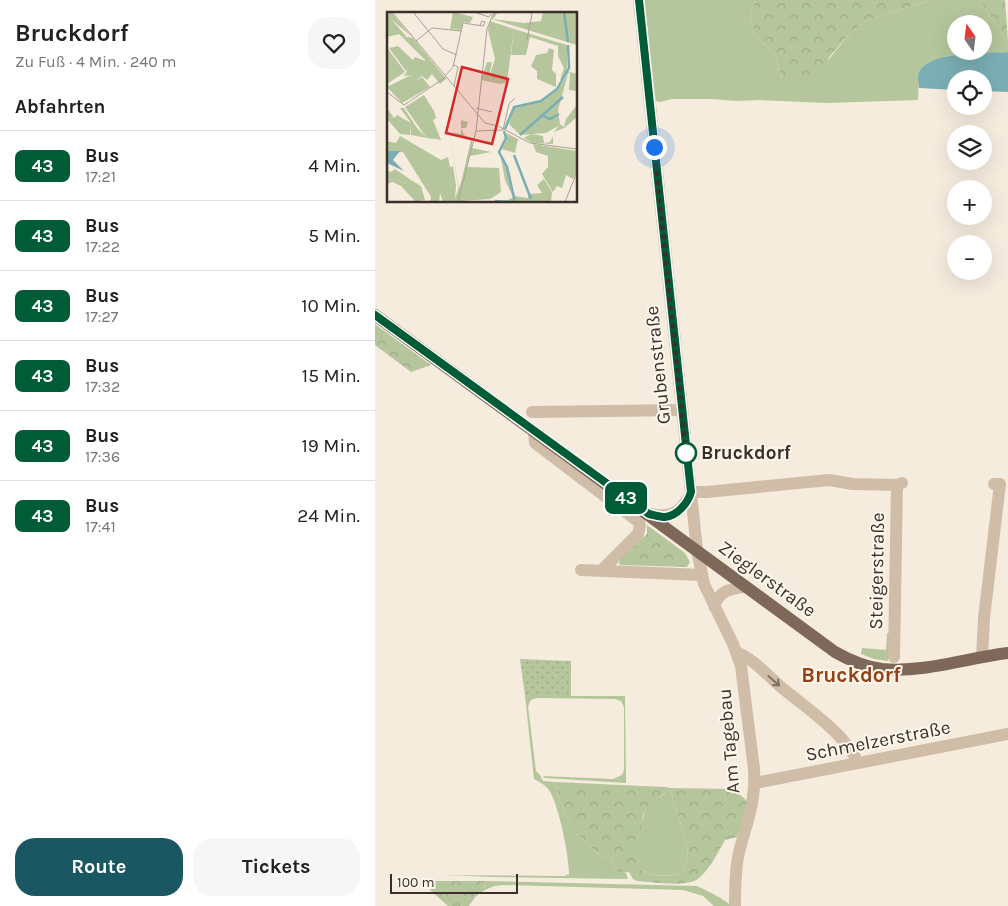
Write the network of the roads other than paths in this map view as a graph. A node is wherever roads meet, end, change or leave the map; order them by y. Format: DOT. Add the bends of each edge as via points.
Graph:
graph roads {
  1 [pos="639,0"];
  2 [pos="375,315"];
  3 [pos="682,410"];
  4 [pos="533,412"];
  5 [pos="994,484"];
  6 [pos="691,493"];
  7 [pos="644,518"];
  8 [pos="697,550"];
  9 [pos="581,570"];
  10 [pos="602,570"];
  11 [pos="702,575"];
  12 [pos="745,587"];
  13 [pos="714,606"];
  14 [pos="736,652"];
  15 [pos="1008,653"];
  16 [pos="894,657"];
  17 [pos="982,658"];
  18 [pos="1008,734"];
  19 [pos="858,763"];
  20 [pos="755,783"];
  21 [pos="735,906"];
  1 -- 3 [label="street, Grubenstraße"];
  2 -- 7 [label="main road, Zieglerstraße" via="534,431"];
  3 -- 4 [label="street"];
  3 -- 6 [label="street, Grubenstraße"];
  5 -- 17 [label="street" via="1000,484"];
  6 -- 7 [label="street" via="675,513"];
  6 -- 8 [label="street, Grubenstraße"];
  6 -- 16 [label="street, Steigerstraße" via="829,480 853,484 900,484"];
  7 -- 8 [label="main road, Zieglerstraße"];
  7 -- 10 [label="street" via="638,534"];
  8 -- 11 [label="street, Am Tagebau"];
  8 -- 12 [label="main road, Zieglerstraße"];
  9 -- 10 [label="street"];
  10 -- 11 [label="street"];
  11 -- 13 [label="street, Am Tagebau"];
  12 -- 13 [label="street" via="720,594"];
  12 -- 17 [label="main road, Zieglerstraße" via="835,652 870,666 914,668"];
  13 -- 14 [label="street, Am Tagebau"];
  14 -- 19 [label="street, one-way" via="746,656 824,722 854,754"];
  14 -- 20 [label="street, Am Tagebau" via="741,666"];
  15 -- 17 [label="main road, Zieglerstraße"];
  18 -- 19 [label="street, Schmelzerstraße"];
  19 -- 20 [label="street, Schmelzerstraße"];
  20 -- 21 [label="street, Am Tagebau" via="753,805 739,853"];
}
